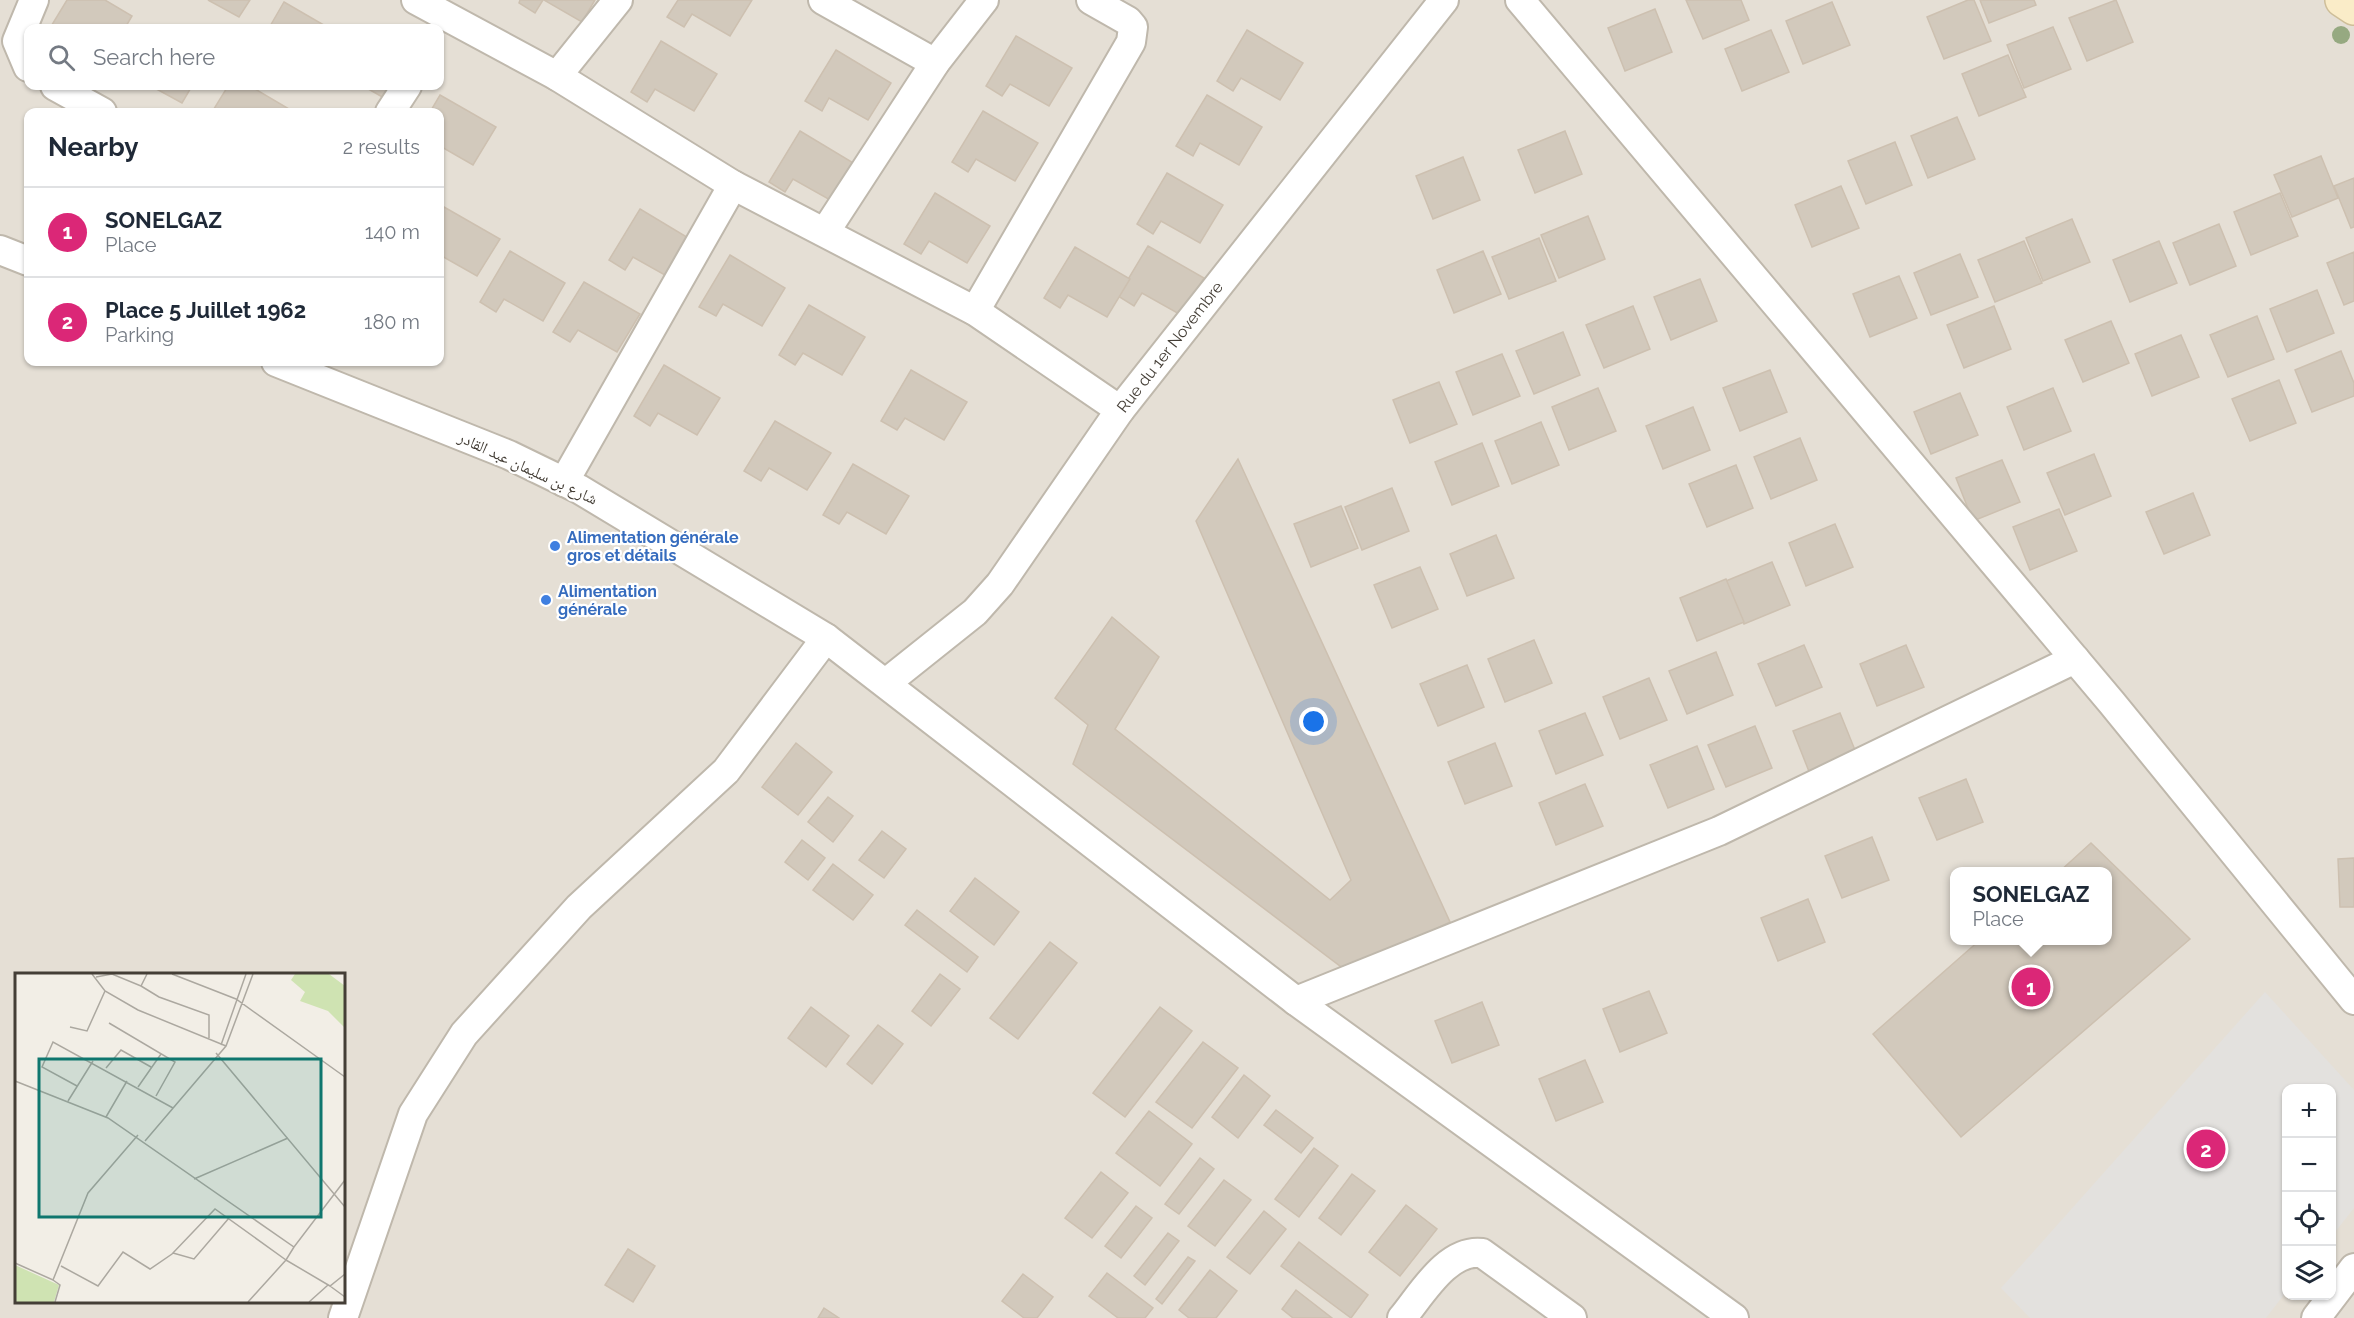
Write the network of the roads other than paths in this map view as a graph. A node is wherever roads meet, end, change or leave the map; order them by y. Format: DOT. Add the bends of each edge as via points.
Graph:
graph roads {
  1 [pos="34,0"];
  2 [pos="416,0"];
  3 [pos="618,0"];
  4 [pos="823,0"];
  5 [pos="984,0"];
  6 [pos="1091,0"];
  7 [pos="1444,0"];
  8 [pos="1520,0"];
  9 [pos="2342,0"];
  10 [pos="2354,8"];
  11 [pos="24,24"];
  12 [pos="24,24"];
  13 [pos="442,24"];
  14 [pos="444,26"];
  15 [pos="24,58"];
  16 [pos="935,63"];
  17 [pos="557,76"];
  18 [pos="62,90"];
  19 [pos="404,90"];
  20 [pos="95,108"];
  21 [pos="393,108"];
  22 [pos="734,185"];
  23 [pos="825,232"];
  24 [pos="0,250"];
  25 [pos="24,259"];
  26 [pos="975,312"];
  27 [pos="286,366"];
  28 [pos="1119,410"];
  29 [pos="564,482"];
  30 [pos="826,638"];
  31 [pos="2075,659"];
  32 [pos="886,683"];
  33 [pos="2354,1000"];
  34 [pos="1296,1001"];
  35 [pos="2354,1268"];
  36 [pos="343,1318"];
  37 [pos="1402,1318"];
  38 [pos="1572,1318"];
  39 [pos="1734,1318"];
  40 [pos="2316,1318"];
  1 -- 12 [label="street"];
  2 -- 13 [label="street"];
  3 -- 17 [label="street"];
  4 -- 16 [label="street"];
  5 -- 16 [label="street"];
  6 -- 26 [label="street" via="1128,21 1133,30 1131,42"];
  7 -- 28 [label="street, Rue du 1er Novembre"];
  8 -- 31 [label="street"];
  9 -- 10 [label="street"];
  11 -- 15 [label="street" via="17,41"];
  14 -- 17 [label="street"];
  16 -- 23 [label="street"];
  17 -- 22 [label="street"];
  18 -- 20 [label="street"];
  19 -- 21 [label="street"];
  22 -- 23 [label="street"];
  22 -- 29 [label="street"];
  23 -- 26 [label="street"];
  24 -- 25 [label="street"];
  26 -- 28 [label="street"];
  27 -- 29 [label="street, شارع بن سليمان عبد القادر" via="509,455"];
  28 -- 32 [label="street, Rue du 1er Novembre" via="1000,584 975,612"];
  29 -- 30 [label="street, شارع بن سليمان عبد القادر"];
  30 -- 32 [label="street, شارع بن سليمان عبد القادر"];
  30 -- 36 [label="street" via="726,771 579,907 464,1034 413,1114"];
  31 -- 33 [label="street"];
  31 -- 34 [label="street" via="1719,831"];
  32 -- 34 [label="street, شارع بن سليمان عبد القادر"];
  34 -- 39 [label="street, شارع بن سليمان عبد القادر"];
  35 -- 40 [label="street"];
  37 -- 38 [label="street" via="1442,1269 1472,1252 1482,1253"];
}
